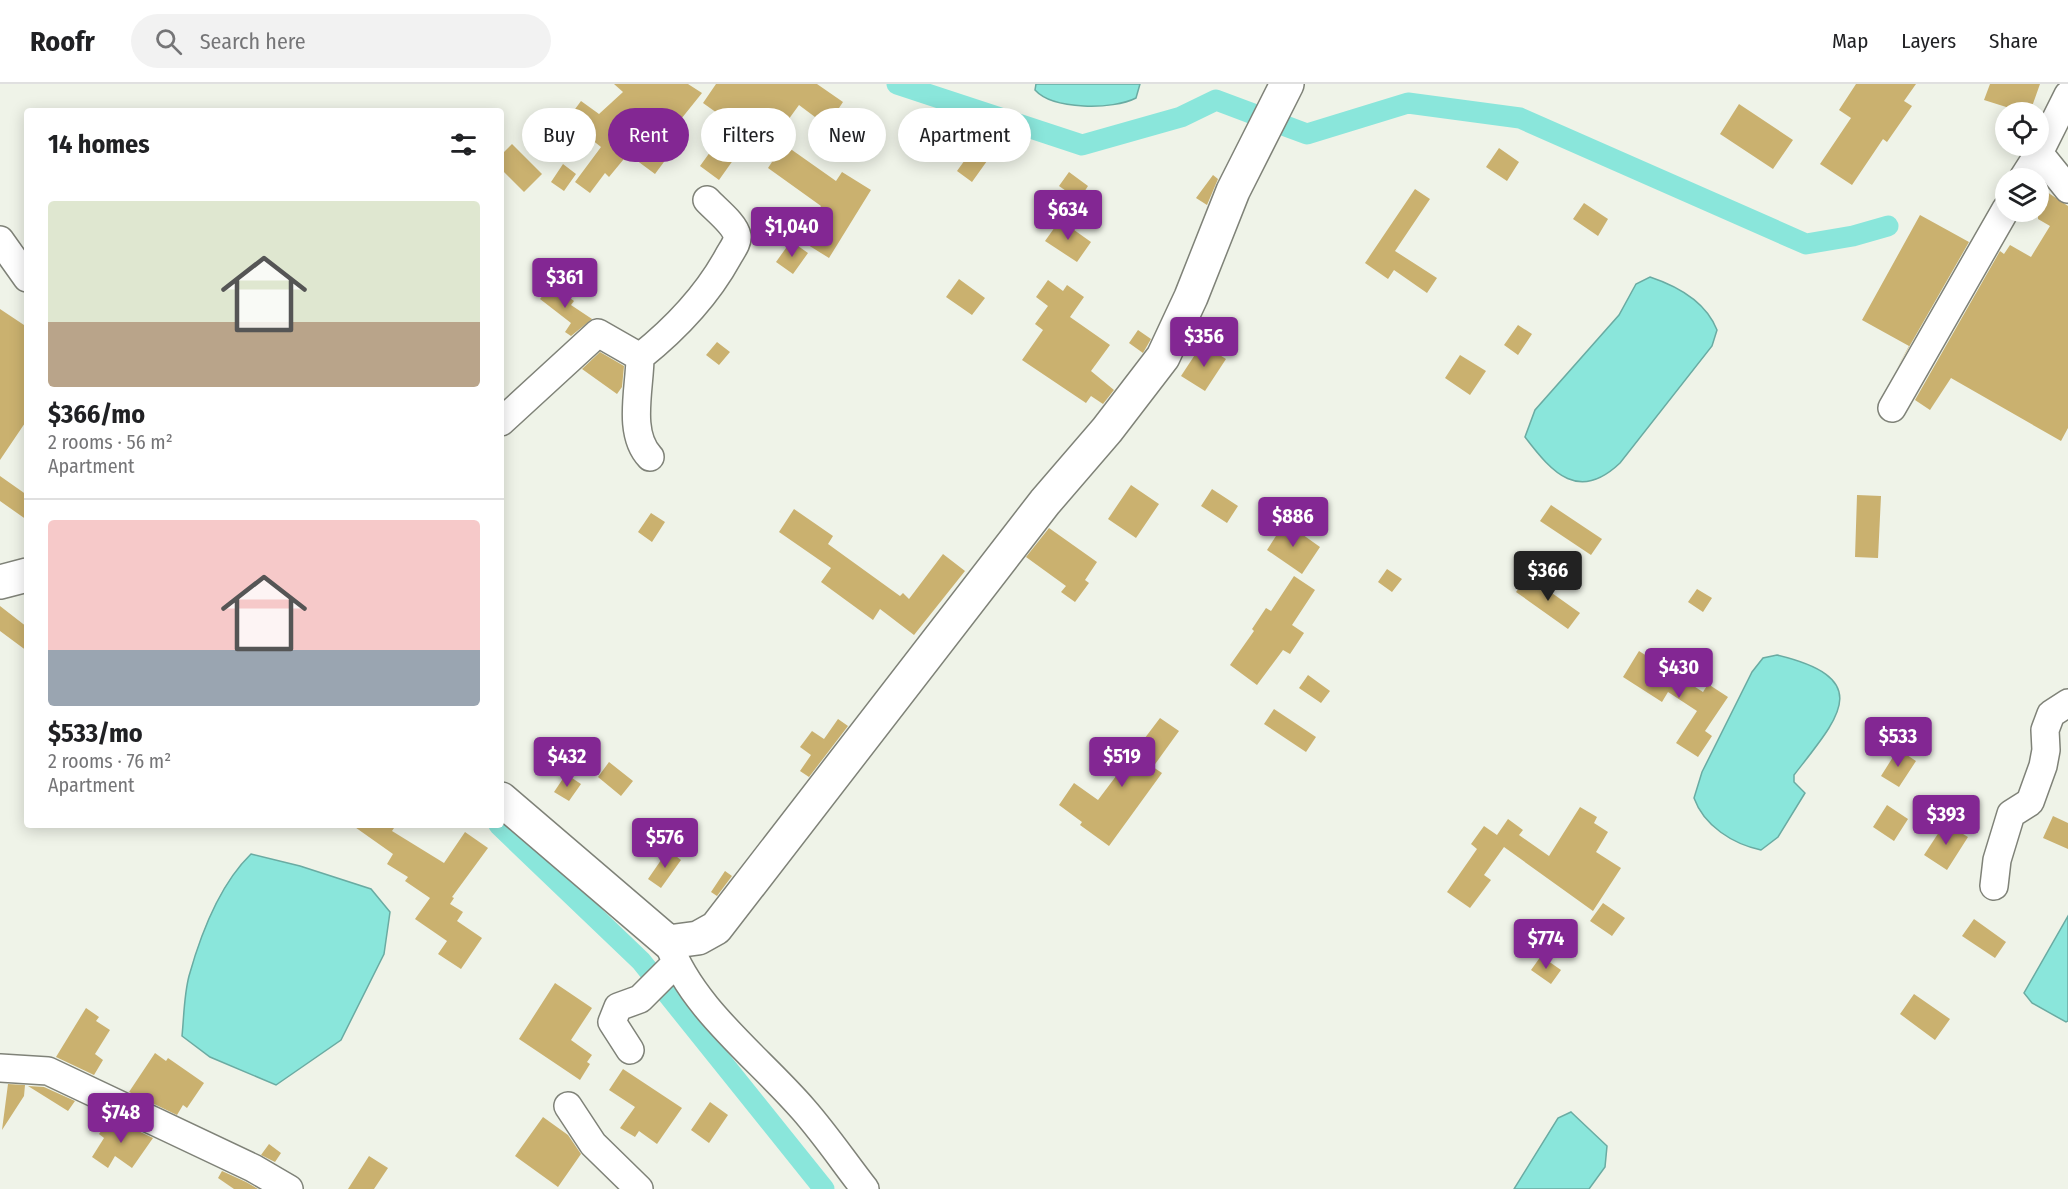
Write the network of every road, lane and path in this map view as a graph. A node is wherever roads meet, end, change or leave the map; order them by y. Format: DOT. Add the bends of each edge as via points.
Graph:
graph roads {
  1 [pos="1287,84"];
  2 [pos="2068,95"];
  3 [pos="2049,133"];
  4 [pos="2041,156"];
  5 [pos="2068,189"];
  6 [pos="707,200"];
  7 [pos="1999,222"];
  8 [pos="0,240"];
  9 [pos="24,274"];
  10 [pos="640,357"];
  11 [pos="1892,408"];
  12 [pos="504,419"];
  13 [pos="650,457"];
  14 [pos="24,576"];
  15 [pos="0,582"];
  16 [pos="2068,703"];
  17 [pos="504,802"];
  18 [pos="1994,886"];
  19 [pos="670,960"];
  20 [pos="630,1050"];
  21 [pos="0,1068"];
  22 [pos="568,1106"];
  23 [pos="289,1189"];
  24 [pos="639,1189"];
  25 [pos="865,1189"];
  1 -- 19 [label="main road" via="1233,191 1163,357 1038,511 716,928"];
  2 -- 3 [label="street"];
  4 -- 5 [label="street"];
  6 -- 10 [label="street" via="733,229 737,236 734,246 712,285 674,329"];
  7 -- 11 [label="street"];
  8 -- 9 [label="street"];
  10 -- 12 [label="street" via="598,333"];
  10 -- 13 [label="street" via="635,417 643,450"];
  14 -- 15 [label="main road"];
  16 -- 18 [label="street" via="2051,714 2037,784 2028,806 2011,814 1997,860"];
  17 -- 19 [label="main road"];
  19 -- 20 [label="street" via="640,999 618,1006 614,1013 612,1022"];
  19 -- 25 [label="street" via="748,1054 802,1108"];
  21 -- 23 [label="street" via="48,1071 253,1168"];
  22 -- 24 [label="street" via="593,1144"];
}
